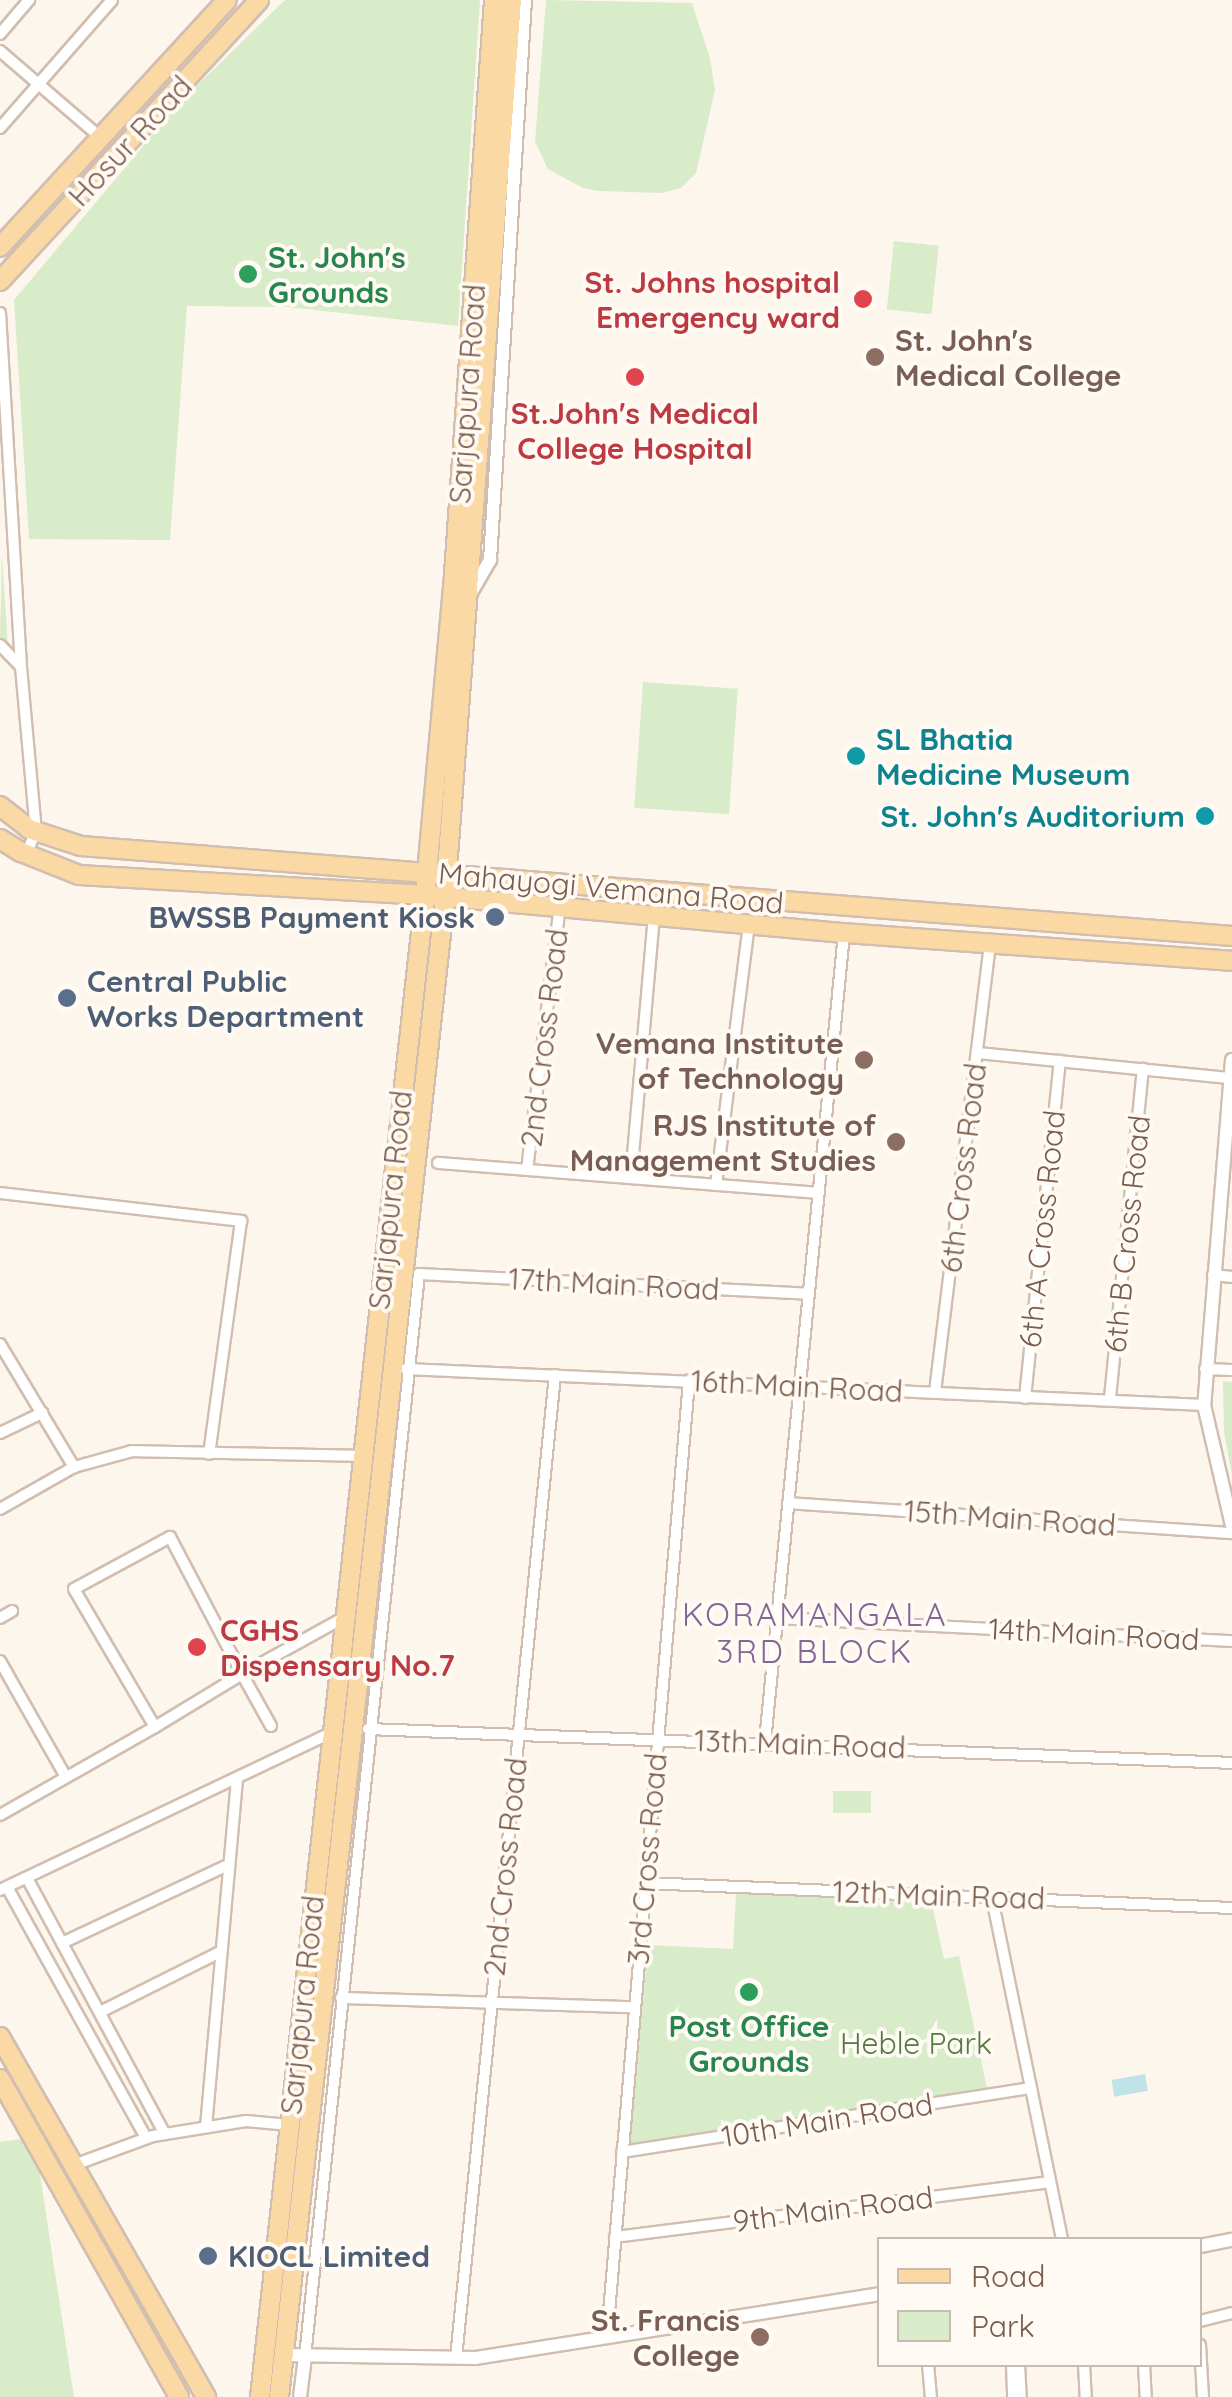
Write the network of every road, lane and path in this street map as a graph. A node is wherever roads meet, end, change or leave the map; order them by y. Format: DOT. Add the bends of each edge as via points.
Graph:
graph roads {
  1 [pos="29,0"];
  2 [pos="112,0"];
  3 [pos="227,0"];
  4 [pos="259,0"];
  5 [pos="494,0"];
  6 [pos="512,0"];
  7 [pos="524,0"];
  8 [pos="0,34"];
  9 [pos="0,51"];
  10 [pos="39,86"];
  11 [pos="0,128"];
  12 [pos="101,138"];
  13 [pos="0,247"];
  14 [pos="0,281"];
  15 [pos="0,313"];
  16 [pos="3,396"];
  17 [pos="4,475"];
  18 [pos="466,600"];
  19 [pos="0,645"];
  20 [pos="21,668"];
  21 [pos="4,817"];
  22 [pos="36,832"];
  23 [pos="0,839"];
  24 [pos="26,854"];
  25 [pos="436,874"];
  26 [pos="425,895"];
  27 [pos="445,897"];
  28 [pos="560,906"];
  29 [pos="654,916"];
  30 [pos="749,924"];
  31 [pos="844,933"];
  32 [pos="1232,936"];
  33 [pos="990,944"];
  34 [pos="1232,961"];
  35 [pos="978,1053"];
  36 [pos="1232,1060"];
  37 [pos="1060,1061"];
  38 [pos="1143,1069"];
  39 [pos="1230,1078"];
  40 [pos="415,1160"];
  41 [pos="527,1170"];
  42 [pos="631,1178"];
  43 [pos="716,1185"];
  44 [pos="0,1193"];
  45 [pos="818,1193"];
  46 [pos="419,1274"];
  47 [pos="1212,1275"];
  48 [pos="1232,1277"];
  49 [pos="808,1294"];
  50 [pos="0,1344"];
  51 [pos="401,1369"];
  52 [pos="1206,1370"];
  53 [pos="1232,1370"];
  54 [pos="555,1375"];
  55 [pos="688,1381"];
  56 [pos="799,1386"];
  57 [pos="935,1392"];
  58 [pos="1025,1398"];
  59 [pos="1110,1398"];
  60 [pos="1204,1405"];
  61 [pos="42,1413"];
  62 [pos="0,1433"];
  63 [pos="210,1454"];
  64 [pos="362,1456"];
  65 [pos="74,1467"];
  66 [pos="788,1502"];
  67 [pos="0,1508"];
  68 [pos="1232,1525"];
  69 [pos="1232,1533"];
  70 [pos="12,1611"];
  71 [pos="346,1616"];
  72 [pos="0,1618"];
  73 [pos="776,1618"];
  74 [pos="1232,1640"];
  75 [pos="0,1661"];
  76 [pos="242,1674"];
  77 [pos="271,1726"];
  78 [pos="154,1727"];
  79 [pos="360,1731"];
  80 [pos="331,1732"];
  81 [pos="519,1733"];
  82 [pos="658,1738"];
  83 [pos="764,1742"];
  84 [pos="1232,1763"];
  85 [pos="66,1777"];
  86 [pos="236,1781"];
  87 [pos="0,1814"];
  88 [pos="226,1866"];
  89 [pos="27,1878"];
  90 [pos="645,1882"];
  91 [pos="3,1888"];
  92 [pos="992,1898"];
  93 [pos="1232,1908"];
  94 [pos="62,1943"];
  95 [pos="220,1952"];
  96 [pos="342,1998"];
  97 [pos="491,2006"];
  98 [pos="635,2007"];
  99 [pos="102,2011"];
  100 [pos="0,2038"];
  101 [pos="0,2079"];
  102 [pos="1031,2088"];
  103 [pos="292,2100"];
  104 [pos="312,2102"];
  105 [pos="290,2125"];
  106 [pos="206,2127"];
  107 [pos="165,2134"];
  108 [pos="146,2138"];
  109 [pos="622,2152"];
  110 [pos="74,2165"];
  111 [pos="1050,2182"];
  112 [pos="615,2237"];
  113 [pos="1061,2237"];
  114 [pos="1232,2240"];
  115 [pos="1202,2246"];
  116 [pos="877,2294"];
  117 [pos="1232,2313"];
  118 [pos="1202,2320"];
  119 [pos="607,2336"];
  120 [pos="284,2355"];
  121 [pos="305,2357"];
  122 [pos="456,2358"];
  123 [pos="928,2367"];
  124 [pos="1015,2367"];
  125 [pos="1084,2367"];
  126 [pos="1144,2367"];
  127 [pos="1201,2367"];
  128 [pos="1017,2392"];
  129 [pos="179,2397"];
  130 [pos="206,2397"];
  131 [pos="260,2397"];
  132 [pos="279,2397"];
  133 [pos="300,2397"];
  134 [pos="931,2397"];
  135 [pos="1086,2397"];
  136 [pos="1146,2397"];
  137 [pos="1203,2397"];
  1 -- 8 [label="street"];
  2 -- 10 [label="street"];
  3 -- 12 [label="main road, Hosur Road"];
  4 -- 14 [label="main road, Hosur Road"];
  5 -- 25 [label="main road, Sarjapura Road"];
  6 -- 18 [label="main road, Sarjapura Road"];
  7 -- 18 [label="street" via="490,560"];
  9 -- 10 [label="street"];
  10 -- 11 [label="street"];
  10 -- 12 [label="street"];
  12 -- 13 [label="main road, Hosur Road"];
  15 -- 16 [label="street"];
  16 -- 17 [label="street"];
  17 -- 20 [label="street"];
  18 -- 25 [label="main road, Sarjapura Road"];
  19 -- 20 [label="street"];
  20 -- 22 [label="street"];
  21 -- 22 [label="main road, Mahayogi Vemana Road"];
  22 -- 24 [label="street"];
  22 -- 25 [label="main road, Mahayogi Vemana Road" via="81,846"];
  23 -- 24 [label="main road, Mahayogi Vemana Road"];
  24 -- 26 [label="main road, Mahayogi Vemana Road" via="79,875"];
  25 -- 26 [label="main road, Sarjapura Road"];
  25 -- 27 [label="main road, Sarjapura Road"];
  25 -- 32 [label="main road, Mahayogi Vemana Road"];
  26 -- 27 [label="main road, Mahayogi Vemana Road"];
  26 -- 64 [label="main road, Sarjapura Road"];
  27 -- 28 [label="main road, Mahayogi Vemana Road"];
  27 -- 40 [label="main road, Sarjapura Road"];
  28 -- 29 [label="main road, Mahayogi Vemana Road"];
  28 -- 41 [label="street, 2nd Cross Road"];
  29 -- 30 [label="main road, Mahayogi Vemana Road"];
  29 -- 42 [label="street"];
  30 -- 31 [label="main road, Mahayogi Vemana Road"];
  30 -- 43 [label="street"];
  31 -- 33 [label="main road, Mahayogi Vemana Road"];
  31 -- 45 [label="street"];
  33 -- 34 [label="main road, Mahayogi Vemana Road"];
  33 -- 35 [label="street, 6th Cross Road"];
  35 -- 37 [label="street"];
  35 -- 57 [label="street, 6th Cross Road"];
  36 -- 39 [label="street"];
  37 -- 38 [label="street"];
  37 -- 58 [label="street, 6th A Cross Road"];
  38 -- 39 [label="street"];
  38 -- 59 [label="street, 6th B Cross Road"];
  39 -- 47 [label="street"];
  40 -- 41 [label="street"];
  40 -- 51 [label="main road, Sarjapura Road"];
  41 -- 42 [label="street"];
  42 -- 43 [label="street"];
  43 -- 45 [label="street"];
  44 -- 63 [label="street" via="241,1221"];
  45 -- 49 [label="street"];
  46 -- 49 [label="street, 17th Main Road"];
  46 -- 51 [label="street, Sarjapura Road"];
  47 -- 48 [label="street"];
  47 -- 52 [label="street"];
  49 -- 56 [label="street"];
  50 -- 61 [label="street"];
  51 -- 54 [label="street, 16th Main Road"];
  51 -- 79 [label="main road, Sarjapura Road"];
  52 -- 53 [label="street"];
  52 -- 60 [label="street"];
  54 -- 55 [label="street, 16th Main Road"];
  54 -- 81 [label="street, 2nd Cross Road"];
  55 -- 56 [label="street, 16th Main Road"];
  55 -- 82 [label="street, 3rd Cross Road"];
  56 -- 57 [label="street, 16th Main Road"];
  56 -- 66 [label="street"];
  57 -- 58 [label="street, 16th Main Road"];
  58 -- 59 [label="street, 16th Main Road"];
  59 -- 60 [label="street, 16th Main Road"];
  60 -- 68 [label="street"];
  61 -- 62 [label="street"];
  61 -- 65 [label="street"];
  63 -- 64 [label="street"];
  63 -- 65 [label="street" via="132,1451"];
  64 -- 71 [label="main road, Sarjapura Road"];
  65 -- 67 [label="street"];
  66 -- 69 [label="street, 15th Main Road"];
  66 -- 73 [label="street"];
  70 -- 72 [label="street"];
  71 -- 76 [label="street"];
  71 -- 80 [label="main road, Sarjapura Road"];
  73 -- 74 [label="street, 14th Main Road"];
  73 -- 83 [label="street"];
  75 -- 85 [label="street"];
  76 -- 77 [label="street"];
  76 -- 78 [label="street"];
  76 -- 78 [label="street" via="170,1537 74,1589"];
  78 -- 85 [label="street"];
  79 -- 80 [label="street, 13th Main Road"];
  79 -- 81 [label="street, 13th Main Road"];
  79 -- 96 [label="street, Sarjapura Road"];
  79 -- 104 [label="main road, Sarjapura Road"];
  80 -- 86 [label="street"];
  80 -- 103 [label="main road, Sarjapura Road"];
  81 -- 82 [label="street, 13th Main Road"];
  81 -- 97 [label="street, 2nd Cross Road"];
  82 -- 83 [label="street, 13th Main Road"];
  82 -- 90 [label="street, 3rd Cross Road"];
  83 -- 84 [label="street, 13th Main Road"];
  85 -- 87 [label="street"];
  86 -- 88 [label="street"];
  86 -- 89 [label="street"];
  88 -- 94 [label="street"];
  88 -- 95 [label="street"];
  89 -- 91 [label="street"];
  89 -- 94 [label="street"];
  90 -- 92 [label="street, 12th Main Road"];
  90 -- 98 [label="street, 3rd Cross Road"];
  91 -- 108 [label="street"];
  92 -- 93 [label="street, 12th Main Road"];
  92 -- 102 [label="street"];
  94 -- 99 [label="street"];
  95 -- 99 [label="street"];
  95 -- 106 [label="street"];
  96 -- 97 [label="street"];
  96 -- 121 [label="street, Sarjapura Road"];
  97 -- 98 [label="street"];
  97 -- 122 [label="street, 2nd Cross Road"];
  98 -- 109 [label="street, 3rd Cross Road"];
  99 -- 107 [label="street"];
  100 -- 110 [label="main road"];
  101 -- 129 [label="main road"];
  102 -- 109 [label="street, 10th Main Road"];
  102 -- 111 [label="street"];
  103 -- 104 [label="main road"];
  103 -- 105 [label="main road, Sarjapura Road"];
  104 -- 120 [label="main road, Sarjapura Road"];
  105 -- 106 [label="street" via="246,2120"];
  105 -- 131 [label="main road, Sarjapura Road"];
  106 -- 107 [label="street"];
  107 -- 108 [label="street"];
  108 -- 110 [label="street"];
  109 -- 112 [label="street, 3rd Cross Road"];
  110 -- 130 [label="main road"];
  111 -- 112 [label="street, 9th Main Road"];
  111 -- 113 [label="street"];
  112 -- 119 [label="street, 3rd Cross Road"];
  114 -- 115 [label="street"];
  116 -- 119 [label="street"];
  117 -- 118 [label="street"];
  119 -- 122 [label="street"];
  120 -- 121 [label="street"];
  120 -- 132 [label="main road, Sarjapura Road"];
  121 -- 122 [label="street"];
  121 -- 133 [label="street, Sarjapura Road"];
  123 -- 134 [label="street"];
  124 -- 128 [label="street"];
  125 -- 135 [label="street"];
  126 -- 136 [label="street"];
  127 -- 137 [label="street"];
}
